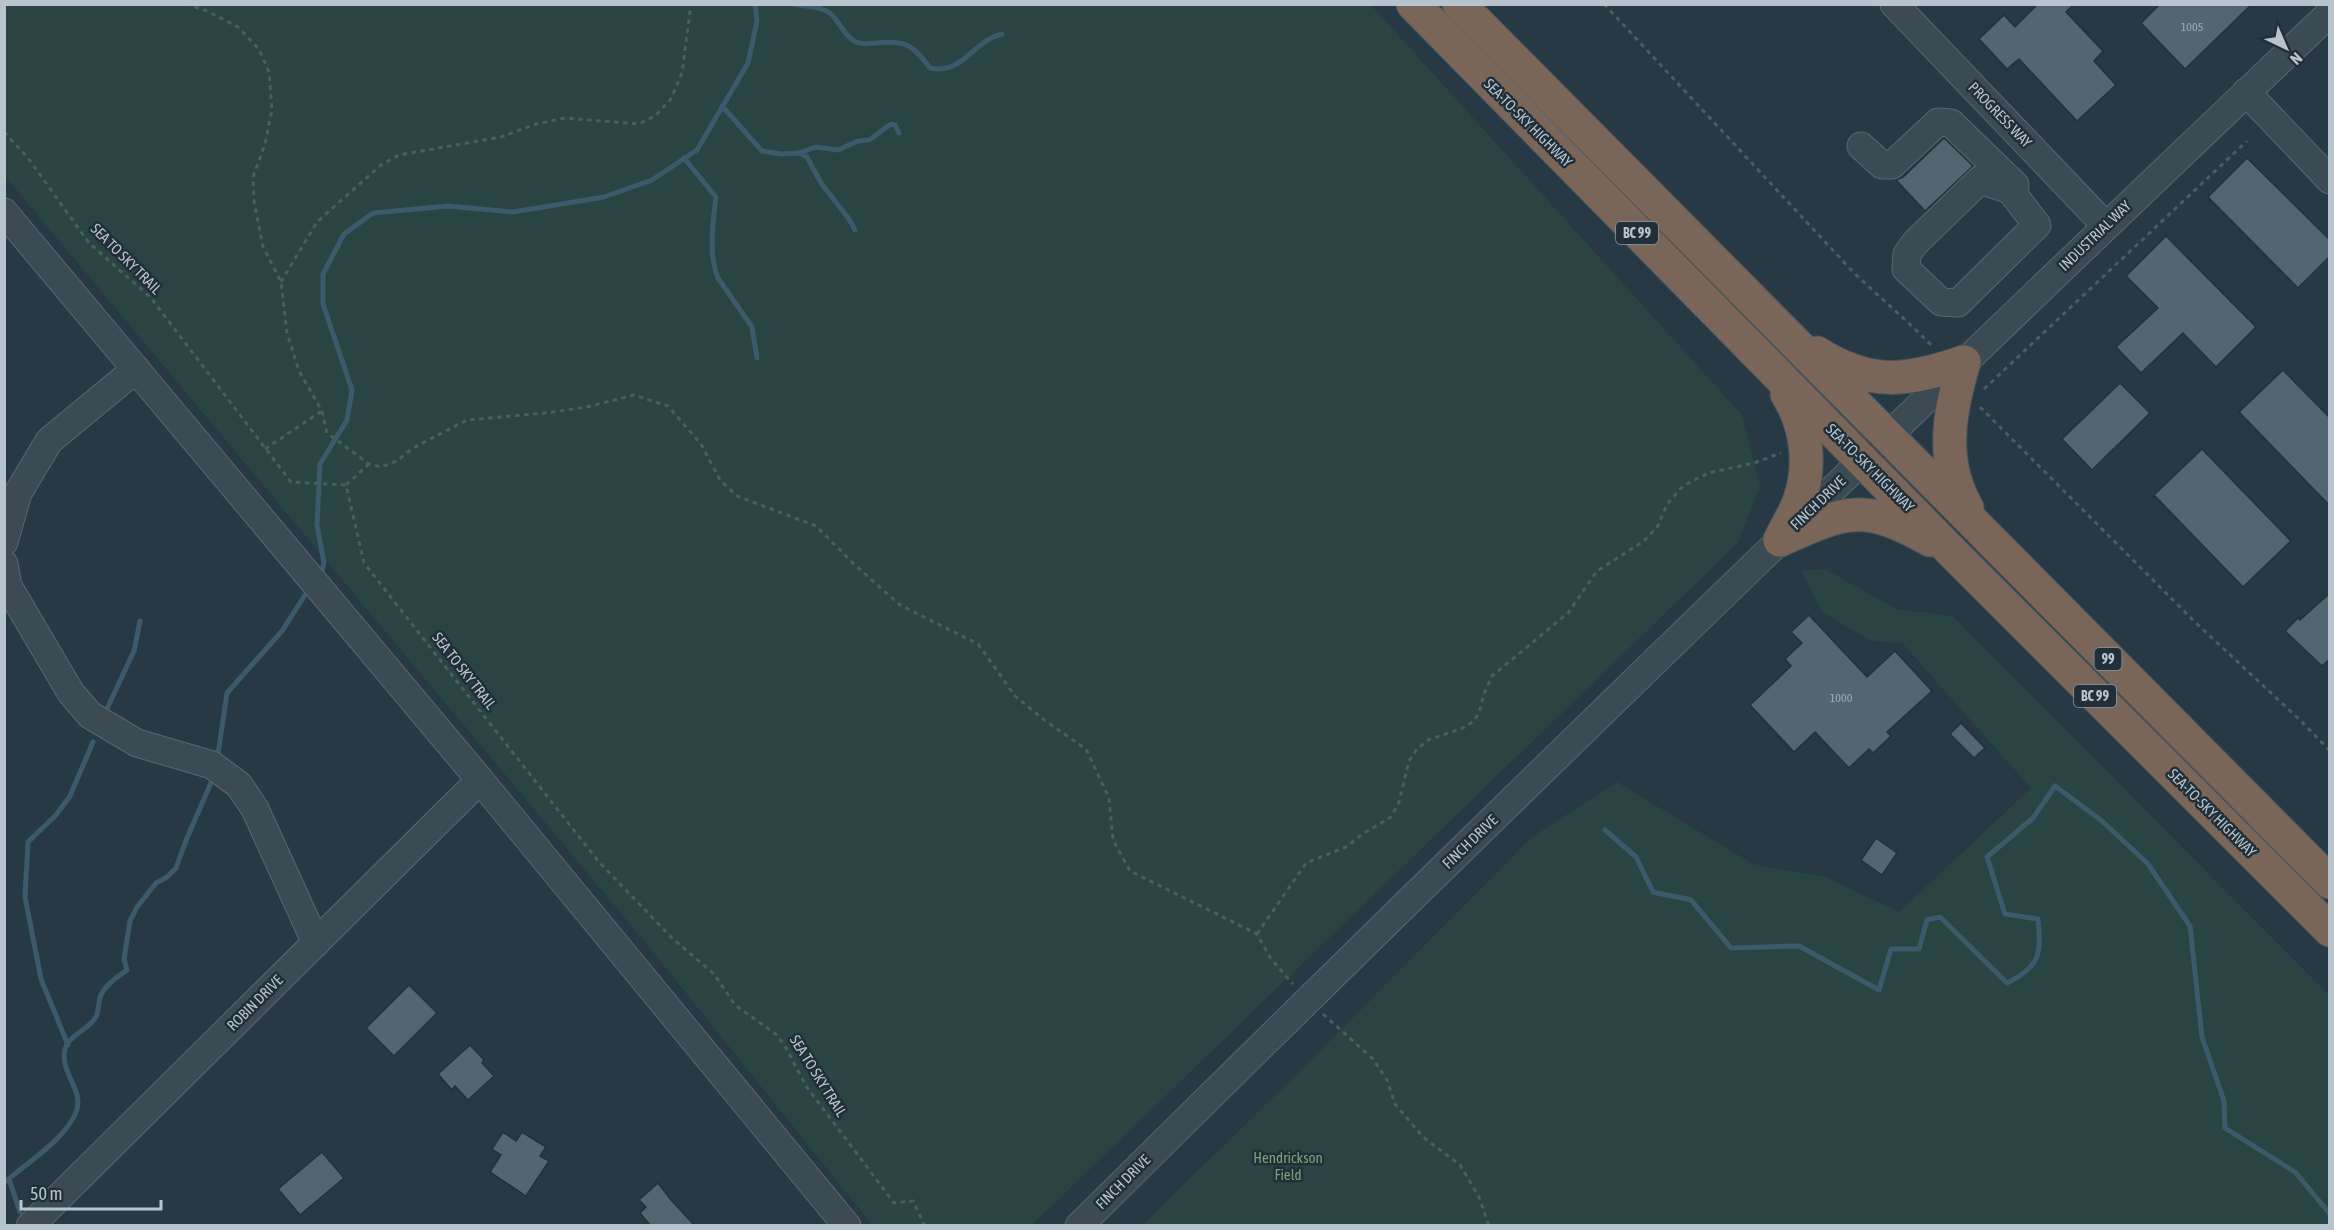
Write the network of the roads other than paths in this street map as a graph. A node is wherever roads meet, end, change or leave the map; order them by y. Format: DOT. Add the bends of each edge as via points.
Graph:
graph roads {
  1 [pos="1413,4"];
  2 [pos="1459,4"];
  3 [pos="1894,4"];
  4 [pos="2330,13"];
  5 [pos="2246,92"];
  6 [pos="1861,146"];
  7 [pos="2330,180"];
  8 [pos="2015,185"];
  9 [pos="4,212"];
  10 [pos="2106,226"];
  11 [pos="1915,243"];
  12 [pos="1782,331"];
  13 [pos="1964,363"];
  14 [pos="1768,365"];
  15 [pos="136,369"];
  16 [pos="1887,436"];
  17 [pos="1862,460"];
  18 [pos="1979,529"];
  19 [pos="1780,540"];
  20 [pos="4,542"];
  21 [pos="1952,552"];
  22 [pos="4,564"];
  23 [pos="480,780"];
  24 [pos="2330,882"];
  25 [pos="2330,930"];
  26 [pos="316,943"];
  27 [pos="30,1226"];
  28 [pos="847,1226"];
  29 [pos="1079,1226"];
  1 -- 14 [label="highway, SEA-TO-SKY HIGHWAY / BC 99"];
  2 -- 12 [label="highway, BC 99"];
  3 -- 10 [label="street, PROGRESS WAY"];
  4 -- 5 [label="street, INDUSTRIAL WAY"];
  5 -- 7 [label="street"];
  5 -- 10 [label="street, INDUSTRIAL WAY"];
  6 -- 8 [label="street" via="1882,165 1892,165 1938,122 1951,123"];
  9 -- 15 [label="street"];
  10 -- 13 [label="street, INDUSTRIAL WAY"];
  11 -- 11 [label="street" via="1980,180 2010,190 2037,225 1958,303 1941,302 1906,269 1907,254"];
  12 -- 13 [label="highway" via="1831,362 1876,378 1928,374"];
  12 -- 16 [label="highway, BC 99"];
  13 -- 16 [label="street, INDUSTRIAL WAY"];
  13 -- 18 [label="highway" via="1954,394 1948,447 1952,471"];
  14 -- 17 [label="highway, SEA-TO-SKY HIGHWAY / BC 99"];
  14 -- 19 [label="highway" via="1795,408 1806,450 1806,474 1799,501"];
  15 -- 20 [label="street" via="49,441 18,493"];
  15 -- 23 [label="street"];
  16 -- 17 [label="street, INDUSTRIAL WAY"];
  16 -- 18 [label="highway, 99"];
  17 -- 19 [label="street, FINCH DRIVE"];
  17 -- 21 [label="highway, SEA-TO-SKY HIGHWAY / BC 99"];
  18 -- 24 [label="highway, 99"];
  19 -- 21 [label="highway" via="1823,520 1861,515 1904,525"];
  19 -- 29 [label="street, FINCH DRIVE"];
  21 -- 25 [label="highway, SEA-TO-SKY HIGHWAY / BC 99"];
  22 -- 26 [label="street" via="8,586 72,693 90,715 137,743 212,765 239,785 255,809"];
  23 -- 26 [label="street, ROBIN DRIVE"];
  23 -- 28 [label="street"];
  26 -- 27 [label="street, ROBIN DRIVE"];
}
